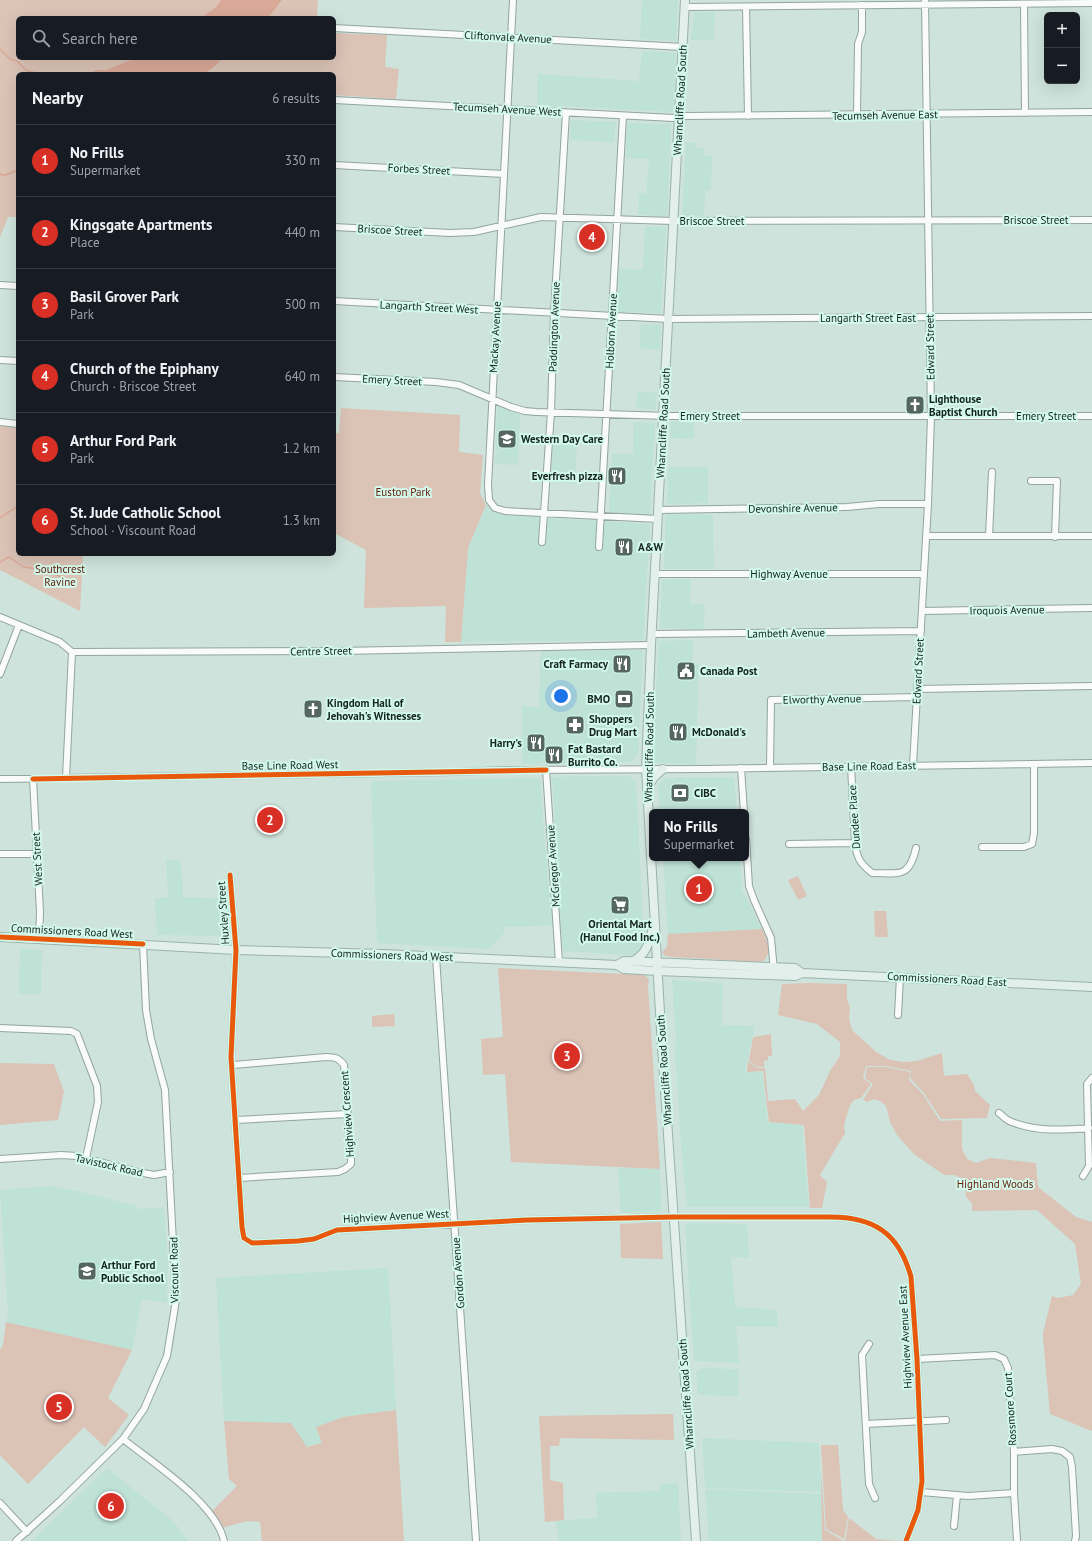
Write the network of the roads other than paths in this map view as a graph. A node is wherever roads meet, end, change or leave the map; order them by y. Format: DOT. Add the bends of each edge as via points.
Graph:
graph roads {
  1 [pos="513,0"];
  2 [pos="925,2"];
  3 [pos="1092,3"];
  4 [pos="685,4"];
  5 [pos="1024,4"];
  6 [pos="862,5"];
  7 [pos="746,7"];
  8 [pos="336,28"];
  9 [pos="511,37"];
  10 [pos="683,47"];
  11 [pos="336,100"];
  12 [pos="508,109"];
  13 [pos="1092,112"];
  14 [pos="566,113"];
  15 [pos="1025,113"];
  16 [pos="857,115"];
  17 [pos="926,115"];
  18 [pos="623,116"];
  19 [pos="748,116"];
  20 [pos="679,117"];
  21 [pos="336,165"];
  22 [pos="504,174"];
  23 [pos="560,217"];
  24 [pos="617,218"];
  25 [pos="928,220"];
  26 [pos="1092,220"];
  27 [pos="674,221"];
  28 [pos="502,224"];
  29 [pos="336,227"];
  30 [pos="0,285"];
  31 [pos="16,286"];
  32 [pos="336,302"];
  33 [pos="496,310"];
  34 [pos="554,313"];
  35 [pos="612,316"];
  36 [pos="1092,316"];
  37 [pos="929,318"];
  38 [pos="669,319"];
  39 [pos="0,360"];
  40 [pos="16,361"];
  41 [pos="336,377"];
  42 [pos="492,399"];
  43 [pos="550,412"];
  44 [pos="606,414"];
  45 [pos="663,416"];
  46 [pos="931,416"];
  47 [pos="1092,416"];
  48 [pos="0,422"];
  49 [pos="16,424"];
  50 [pos="992,472"];
  51 [pos="1031,481"];
  52 [pos="928,504"];
  53 [pos="659,510"];
  54 [pos="544,512"];
  55 [pos="601,516"];
  56 [pos="658,519"];
  57 [pos="926,536"];
  58 [pos="989,536"];
  59 [pos="1092,536"];
  60 [pos="1055,537"];
  61 [pos="542,542"];
  62 [pos="599,547"];
  63 [pos="655,574"];
  64 [pos="923,574"];
  65 [pos="1092,608"];
  66 [pos="922,611"];
  67 [pos="0,617"];
  68 [pos="19,625"];
  69 [pos="921,631"];
  70 [pos="652,634"];
  71 [pos="651,645"];
  72 [pos="72,652"];
  73 [pos="0,674"];
  74 [pos="1092,686"];
  75 [pos="918,689"];
  76 [pos="917,698"];
  77 [pos="1092,763"];
  78 [pos="1034,764"];
  79 [pos="851,766"];
  80 [pos="913,766"];
  81 [pos="741,768"];
  82 [pos="770,768"];
  83 [pos="646,769"];
  84 [pos="663,769"];
  85 [pos="546,770"];
  86 [pos="66,778"];
  87 [pos="0,779"];
  88 [pos="33,779"];
  89 [pos="647,788"];
  90 [pos="744,809"];
  91 [pos="649,826"];
  92 [pos="855,843"];
  93 [pos="789,844"];
  94 [pos="982,847"];
  95 [pos="916,848"];
  96 [pos="0,854"];
  97 [pos="37,854"];
  98 [pos="651,861"];
  99 [pos="747,861"];
  100 [pos="230,875"];
  101 [pos="654,921"];
  102 [pos="0,937"];
  103 [pos="39,939"];
  104 [pos="143,944"];
  105 [pos="236,950"];
  106 [pos="436,957"];
  107 [pos="632,961"];
  108 [pos="559,962"];
  109 [pos="657,962"];
  110 [pos="617,965"];
  111 [pos="774,967"];
  112 [pos="657,971"];
  113 [pos="802,973"];
  114 [pos="774,976"];
  115 [pos="900,977"];
  116 [pos="1092,987"];
  117 [pos="898,1015"];
  118 [pos="0,1028"];
  119 [pos="233,1065"];
  120 [pos="1092,1078"];
  121 [pos="999,1113"];
  122 [pos="347,1114"];
  123 [pos="236,1120"];
  124 [pos="1089,1128"];
  125 [pos="0,1158"];
  126 [pos="86,1158"];
  127 [pos="170,1172"];
  128 [pos="1083,1176"];
  129 [pos="239,1178"];
  130 [pos="674,1217"];
  131 [pos="454,1223"];
  132 [pos="869,1344"];
  133 [pos="917,1359"];
  134 [pos="946,1420"];
  135 [pos="919,1421"];
  136 [pos="866,1424"];
  137 [pos="123,1439"];
  138 [pos="1014,1452"];
  139 [pos="921,1492"];
  140 [pos="1014,1493"];
  141 [pos="957,1495"];
  142 [pos="875,1498"];
  143 [pos="0,1503"];
  144 [pos="954,1526"];
  145 [pos="27,1532"];
  146 [pos="16,1541"];
  147 [pos="224,1541"];
  148 [pos="476,1541"];
  149 [pos="696,1541"];
  150 [pos="906,1541"];
  151 [pos="1017,1541"];
  152 [pos="1075,1541"];
  1 -- 9 [label="street, Mackay Avenue"];
  2 -- 5 [label="street"];
  2 -- 6 [label="street"];
  2 -- 17 [label="street, Edward Street"];
  3 -- 5 [label="street"];
  4 -- 7 [label="street"];
  4 -- 10 [label="main road, Wharncliffe Road South"];
  5 -- 15 [label="street"];
  6 -- 7 [label="street"];
  6 -- 16 [label="street" via="862,32 858,44"];
  7 -- 19 [label="street"];
  8 -- 9 [label="street, Cliftonvale Avenue"];
  9 -- 10 [label="street, Cliftonvale Avenue"];
  9 -- 12 [label="street, Mackay Avenue"];
  10 -- 20 [label="main road, Wharncliffe Road South"];
  11 -- 12 [label="street, Tecumseh Avenue West"];
  12 -- 14 [label="street, Tecumseh Avenue West"];
  12 -- 22 [label="street, Mackay Avenue"];
  13 -- 15 [label="street, Tecumseh Avenue East"];
  14 -- 18 [label="street, Tecumseh Avenue West"];
  14 -- 23 [label="street, Paddington Avenue"];
  15 -- 17 [label="street, Tecumseh Avenue East"];
  16 -- 17 [label="street, Tecumseh Avenue East"];
  16 -- 19 [label="street, Tecumseh Avenue East"];
  17 -- 25 [label="street, Edward Street"];
  18 -- 20 [label="street, Tecumseh Avenue West"];
  18 -- 24 [label="street, Holborn Avenue"];
  19 -- 20 [label="street, Tecumseh Avenue East"];
  20 -- 27 [label="main road, Wharncliffe Road South"];
  21 -- 22 [label="street, Forbes Street"];
  22 -- 28 [label="street, Mackay Avenue"];
  23 -- 24 [label="street, Briscoe Street"];
  23 -- 28 [label="street, Briscoe Street" via="541,216"];
  23 -- 34 [label="street, Paddington Avenue"];
  24 -- 27 [label="street, Briscoe Street"];
  24 -- 35 [label="street, Holborn Avenue"];
  25 -- 26 [label="street, Briscoe Street"];
  25 -- 27 [label="street, Briscoe Street"];
  25 -- 37 [label="street, Edward Street"];
  27 -- 38 [label="main road, Wharncliffe Road South"];
  28 -- 29 [label="street, Briscoe Street" via="474,232 450,233"];
  28 -- 33 [label="street, Mackay Avenue"];
  30 -- 31 [label="street"];
  32 -- 33 [label="street, Langarth Street West"];
  33 -- 34 [label="street, Langarth Street West"];
  33 -- 42 [label="street, Mackay Avenue"];
  34 -- 35 [label="street, Langarth Street West"];
  34 -- 43 [label="street, Paddington Avenue"];
  35 -- 38 [label="street, Langarth Street West"];
  35 -- 44 [label="street, Holborn Avenue"];
  36 -- 37 [label="street, Langarth Street East"];
  37 -- 38 [label="street, Langarth Street East"];
  37 -- 46 [label="street, Edward Street"];
  38 -- 45 [label="main road, Wharncliffe Road South"];
  39 -- 40 [label="street"];
  41 -- 42 [label="street, Emery Street" via="459,385"];
  42 -- 43 [label="street, Emery Street" via="525,411"];
  42 -- 54 [label="street, Mackay Avenue" via="489,500 495,508 506,511"];
  43 -- 44 [label="street, Emery Street"];
  43 -- 54 [label="street, Paddington Avenue"];
  44 -- 45 [label="street, Emery Street"];
  44 -- 55 [label="street, Holborn Avenue"];
  45 -- 46 [label="street, Emery Street"];
  45 -- 53 [label="main road, Wharncliffe Road South"];
  46 -- 47 [label="street, Emery Street"];
  46 -- 52 [label="street, Edward Street"];
  48 -- 49 [label="street"];
  50 -- 58 [label="street"];
  51 -- 60 [label="street" via="1057,481"];
  52 -- 53 [label="street, Devonshire Avenue" via="879,504 847,508"];
  52 -- 57 [label="street, Edward Street"];
  53 -- 56 [label="main road, Wharncliffe Road South"];
  54 -- 55 [label="street, Mackay Avenue"];
  54 -- 61 [label="street, Paddington Avenue"];
  55 -- 56 [label="street, Mackay Avenue"];
  55 -- 62 [label="street, Holborn Avenue"];
  56 -- 63 [label="main road, Wharncliffe Road South"];
  57 -- 58 [label="street"];
  57 -- 64 [label="street, Edward Street"];
  58 -- 60 [label="street"];
  59 -- 60 [label="street"];
  63 -- 64 [label="street, Highway Avenue"];
  63 -- 70 [label="main road, Wharncliffe Road South"];
  64 -- 66 [label="street, Edward Street"];
  65 -- 66 [label="street, Iroquois Avenue"];
  66 -- 69 [label="street, Edward Street"];
  67 -- 68 [label="street"];
  68 -- 72 [label="street" via="60,642"];
  68 -- 73 [label="street"];
  69 -- 70 [label="street, Lambeth Avenue"];
  69 -- 75 [label="street, Edward Street"];
  70 -- 71 [label="main road, Wharncliffe Road South"];
  71 -- 72 [label="street, Centre Street"];
  71 -- 83 [label="main road, Wharncliffe Road South"];
  72 -- 86 [label="street"];
  74 -- 75 [label="street"];
  75 -- 76 [label="street, Edward Street"];
  76 -- 80 [label="street, Edward Street"];
  76 -- 82 [label="street, Elworthy Avenue" via="771,700"];
  77 -- 78 [label="street, Base Line Road East"];
  78 -- 80 [label="street, Base Line Road East"];
  78 -- 94 [label="street" via="1032,844 1024,847"];
  79 -- 80 [label="street, Base Line Road East"];
  79 -- 82 [label="street, Base Line Road East"];
  79 -- 92 [label="street, Dundee Place"];
  81 -- 82 [label="street, Base Line Road East"];
  81 -- 84 [label="street, Base Line Road East"];
  81 -- 90 [label="street"];
  83 -- 84 [label="street, Base Line Road East"];
  83 -- 85 [label="street, Base Line Road West"];
  83 -- 89 [label="main road, Wharncliffe Road South"];
  84 -- 89 [label="main road"];
  85 -- 86 [label="street, Base Line Road West"];
  85 -- 108 [label="street, McGregor Avenue"];
  86 -- 88 [label="street, Base Line Road West"];
  87 -- 88 [label="street, Base Line Road West"];
  88 -- 97 [label="street, West Street"];
  89 -- 91 [label="main road, Wharncliffe Road South"];
  92 -- 93 [label="street"];
  92 -- 95 [label="street, Dundee Place" via="861,863 872,873 902,873 908,869"];
  96 -- 97 [label="street"];
  97 -- 103 [label="street, West Street"];
  98 -- 101 [label="main road, Wharncliffe Road South"];
  99 -- 111 [label="street" via="749,886 771,938"];
  100 -- 105 [label="street, Huxley Street"];
  101 -- 107 [label="main road" via="647,948 641,956"];
  101 -- 109 [label="main road, Wharncliffe Road South"];
  102 -- 103 [label="main road, Commissioners Road West"];
  103 -- 104 [label="main road, Commissioners Road West"];
  104 -- 105 [label="main road, Commissioners Road West"];
  104 -- 127 [label="street, Viscount Road" via="146,1010 165,1090"];
  105 -- 106 [label="main road, Commissioners Road West"];
  105 -- 119 [label="street, Highview Avenue West" via="231,1057"];
  106 -- 108 [label="main road, Commissioners Road West"];
  106 -- 131 [label="street, Gordon Avenue"];
  107 -- 109 [label="main road, Commissioners Road West"];
  107 -- 110 [label="main road, Commissioners Road West" via="624,961"];
  108 -- 110 [label="main road, Commissioners Road West"];
  109 -- 111 [label="main road, Commissioners Road East"];
  109 -- 112 [label="main road, Wharncliffe Road South"];
  110 -- 112 [label="main road, Commissioners Road West" via="624,969"];
  111 -- 113 [label="main road, Commissioners Road East" via="795,968"];
  111 -- 114 [label="street"];
  112 -- 114 [label="main road, Commissioners Road East"];
  112 -- 130 [label="main road, Wharncliffe Road South"];
  113 -- 114 [label="main road, Commissioners Road East" via="795,976"];
  113 -- 115 [label="main road, Commissioners Road East"];
  115 -- 116 [label="main road, Commissioners Road East"];
  115 -- 117 [label="street"];
  118 -- 126 [label="street" via="71,1030 77,1034 97,1086 98,1102"];
  119 -- 122 [label="street, Highview Crescent" via="326,1057 340,1059 344,1065"];
  119 -- 123 [label="street, Highview Avenue West"];
  120 -- 124 [label="street" via="1087,1084"];
  121 -- 124 [label="street" via="1011,1122 1032,1127 1065,1130"];
  122 -- 123 [label="street"];
  122 -- 129 [label="street, Highview Crescent" via="351,1164 346,1169 338,1172"];
  123 -- 129 [label="street, Highview Avenue West"];
  124 -- 128 [label="street" via="1089,1166"];
  125 -- 126 [label="street, Tavistock Road" via="61,1155"];
  126 -- 127 [label="street, Tavistock Road" via="154,1175"];
  127 -- 137 [label="street, Viscount Road" via="176,1300 172,1331 167,1356 155,1386 144,1409"];
  129 -- 131 [label="street, Highview Avenue West" via="244,1238 252,1243 314,1239 337,1230"];
  130 -- 131 [label="street, Highview Avenue West"];
  130 -- 133 [label="street, Highview Avenue East" via="848,1217 863,1220 877,1227 896,1244 908,1266 913,1291"];
  130 -- 149 [label="main road, Wharncliffe Road South"];
  131 -- 148 [label="street, Gordon Avenue"];
  132 -- 136 [label="street" via="862,1355"];
  133 -- 135 [label="street, Highview Avenue East"];
  133 -- 138 [label="street, Rossmore Court" via="995,1355 1004,1359 1008,1368"];
  134 -- 135 [label="street"];
  135 -- 136 [label="street"];
  135 -- 139 [label="street, Highview Avenue East"];
  136 -- 142 [label="street" via="869,1484"];
  137 -- 145 [label="street, Viscount Road"];
  137 -- 147 [label="street" via="197,1498 215,1520"];
  138 -- 140 [label="street, Rossmore Court"];
  138 -- 152 [label="street, Rossmore Court" via="1052,1449 1062,1451 1070,1457"];
  139 -- 141 [label="street"];
  139 -- 150 [label="street, Highview Avenue East" via="918,1510"];
  140 -- 141 [label="street"];
  140 -- 151 [label="street, Rossmore Court"];
  141 -- 144 [label="street"];
  143 -- 145 [label="street"];
  145 -- 146 [label="street, Viscount Road"];
}
